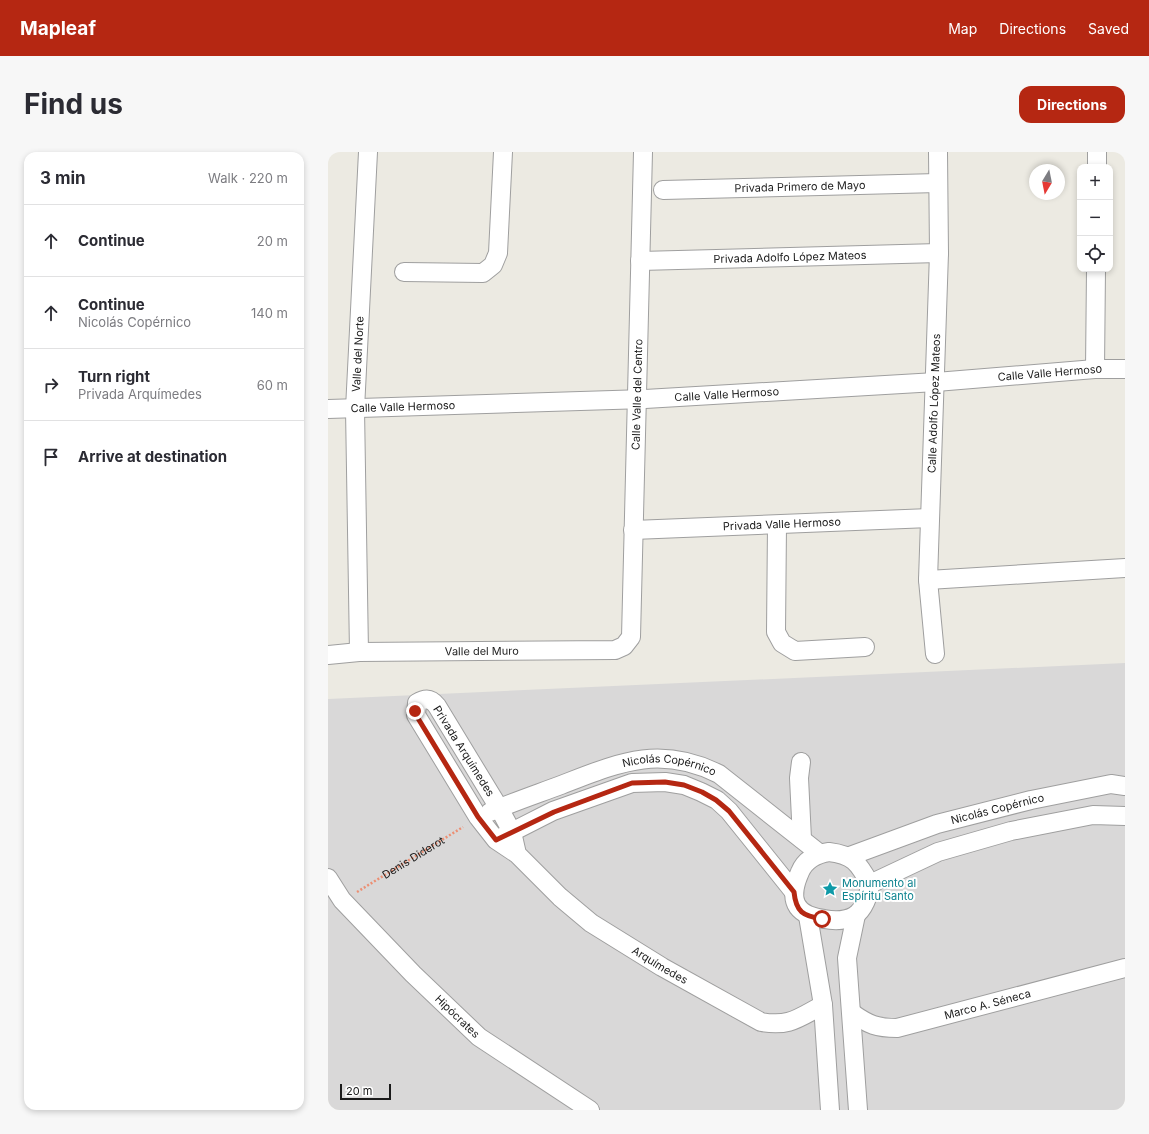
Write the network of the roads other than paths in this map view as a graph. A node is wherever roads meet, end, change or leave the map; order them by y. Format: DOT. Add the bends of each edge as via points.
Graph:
graph roads {
  1 [pos="368,152"];
  2 [pos="503,152"];
  3 [pos="643,152"];
  4 [pos="938,152"];
  5 [pos="1097,152"];
  6 [pos="1097,164"];
  7 [pos="938,183"];
  8 [pos="663,190"];
  9 [pos="939,254"];
  10 [pos="640,261"];
  11 [pos="404,272"];
  12 [pos="1096,272"];
  13 [pos="1125,368"];
  14 [pos="1094,369"];
  15 [pos="936,382"];
  16 [pos="637,399"];
  17 [pos="328,409"];
  18 [pos="355,409"];
  19 [pos="930,518"];
  20 [pos="777,525"];
  21 [pos="633,530"];
  22 [pos="1125,568"];
  23 [pos="928,580"];
  24 [pos="631,638"];
  25 [pos="865,647"];
  26 [pos="359,652"];
  27 [pos="935,654"];
  28 [pos="328,655"];
  29 [pos="801,762"];
  30 [pos="1125,786"];
  31 [pos="499,808"];
  32 [pos="1125,816"];
  33 [pos="478,817"];
  34 [pos="512,832"];
  35 [pos="802,839"];
  36 [pos="496,840"];
  37 [pos="819,853"];
  38 [pos="517,854"];
  39 [pos="850,856"];
  40 [pos="328,878"];
  41 [pos="870,884"];
  42 [pos="794,892"];
  43 [pos="335,904"];
  44 [pos="856,915"];
  45 [pos="808,916"];
  46 [pos="1125,968"];
  47 [pos="823,1005"];
  48 [pos="852,1014"];
  49 [pos="590,1110"];
  50 [pos="830,1110"];
  51 [pos="858,1110"];
  1 -- 18 [label="street, Valle del Norte"];
  2 -- 11 [label="street" via="498,253 493,265 483,273"];
  3 -- 10 [label="street, Calle Valle del Centro"];
  4 -- 7 [label="street, Calle Adolfo López Mateos"];
  5 -- 6 [label="street"];
  7 -- 8 [label="street, Privada Primero de Mayo"];
  7 -- 9 [label="street, Calle Adolfo López Mateos"];
  9 -- 10 [label="street, Privada Adolfo López Mateos"];
  9 -- 15 [label="street, Calle Adolfo López Mateos"];
  10 -- 16 [label="street, Calle Valle del Centro"];
  12 -- 14 [label="street"];
  13 -- 14 [label="street, Calle Valle Hermoso"];
  14 -- 15 [label="street, Calle Valle Hermoso"];
  15 -- 16 [label="street, Calle Valle Hermoso"];
  15 -- 19 [label="street, Calle Adolfo López Mateos"];
  16 -- 18 [label="street, Calle Valle Hermoso"];
  16 -- 21 [label="street, Calle Valle del Centro"];
  17 -- 18 [label="street, Calle Valle Hermoso"];
  18 -- 26 [label="street, Valle del Norte"];
  19 -- 20 [label="street, Privada Valle Hermoso"];
  19 -- 23 [label="street, Calle Adolfo López Mateos"];
  20 -- 21 [label="street, Privada Valle Hermoso"];
  20 -- 25 [label="street" via="776,632 782,643 795,651"];
  21 -- 24 [label="street, Calle Valle del Centro"];
  22 -- 23 [label="street"];
  23 -- 27 [label="street, Calle Adolfo López Mateos"];
  24 -- 26 [label="street, Valle del Muro" via="624,646 615,650"];
  26 -- 28 [label="street, Valle del Muro"];
  29 -- 35 [label="street" via="799,778"];
  30 -- 39 [label="street, Nicolás Copérnico" via="1111,784 1031,800 938,824"];
  31 -- 33 [label="street"];
  31 -- 33 [label="street, Privada Arquímedes" via="433,701 420,700 416,706 416,715"];
  31 -- 34 [label="street, Privada Arquímedes"];
  31 -- 35 [label="street, Nicolás Copérnico" via="624,762 648,758 667,759 705,767 719,774"];
  32 -- 41 [label="street" via="1093,815 1012,831 938,852"];
  33 -- 36 [label="street, Privada Arquímedes"];
  34 -- 36 [label="street, Nicolás Copérnico"];
  34 -- 38 [label="street"];
  34 -- 42 [label="street, Nicolás Copérnico" via="554,812 632,783 665,782 684,785 716,800 729,811"];
  35 -- 37 [label="street, Nicolás Copérnico"];
  36 -- 38 [label="street, Arquímedes"];
  37 -- 39 [label="street"];
  37 -- 42 [label="street" via="802,868"];
  38 -- 47 [label="street, Arquímedes" via="560,897 591,923 662,967 761,1022 778,1025 793,1021"];
  39 -- 41 [label="street"];
  40 -- 43 [label="street, Hipócrates"];
  41 -- 44 [label="street" via="865,903"];
  42 -- 45 [label="street" via="795,903"];
  43 -- 49 [label="street, Hipócrates" via="479,1037"];
  44 -- 45 [label="street" via="833,920"];
  44 -- 48 [label="street" via="848,958"];
  45 -- 47 [label="street"];
  46 -- 48 [label="street, Marco A. Séneca" via="897,1028 880,1028"];
  47 -- 50 [label="street"];
  48 -- 51 [label="street"];
}
